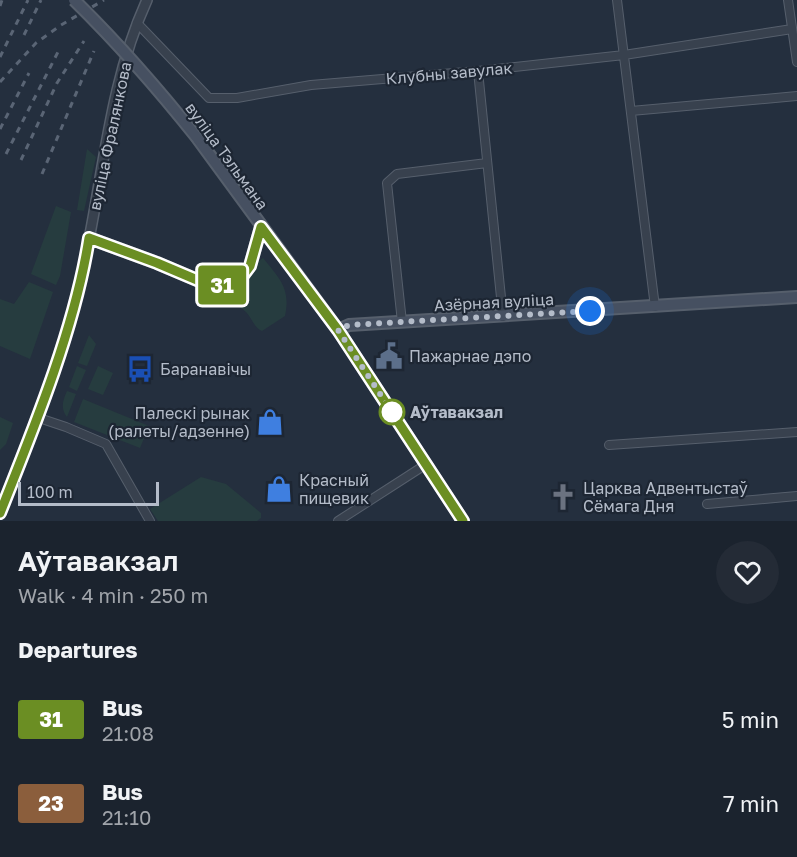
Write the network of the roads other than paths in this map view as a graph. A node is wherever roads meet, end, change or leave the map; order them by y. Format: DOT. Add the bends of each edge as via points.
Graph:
graph roads {
  1 [pos="74,0"];
  2 [pos="147,0"];
  3 [pos="617,0"];
  4 [pos="788,0"];
  5 [pos="137,23"];
  6 [pos="792,29"];
  7 [pos="624,55"];
  8 [pos="797,62"];
  9 [pos="478,71"];
  10 [pos="797,96"];
  11 [pos="631,111"];
  12 [pos="487,163"];
  13 [pos="259,224"];
  14 [pos="89,238"];
  15 [pos="797,297"];
  16 [pos="655,307"];
  17 [pos="503,317"];
  18 [pos="402,322"];
  19 [pos="338,330"];
  20 [pos="36,417"];
  21 [pos="797,432"];
  22 [pos="609,445"];
  23 [pos="425,465"];
  24 [pos="797,496"];
  25 [pos="707,504"];
  26 [pos="0,513"];
  27 [pos="150,521"];
  28 [pos="338,521"];
  29 [pos="463,521"];
  1 -- 13 [label="main road, вуліца Тэльмана, bridge" via="157,87"];
  2 -- 5 [label="street, вуліца Фралянкова"];
  3 -- 7 [label="street"];
  4 -- 6 [label="street"];
  5 -- 9 [label="street, Клубны завулак" via="209,98"];
  5 -- 14 [label="street, вуліца Фралянкова" via="120,80"];
  6 -- 7 [label="street, Клубны завулак"];
  6 -- 8 [label="street"];
  7 -- 9 [label="street, Клубны завулак"];
  7 -- 11 [label="street"];
  9 -- 12 [label="street"];
  10 -- 11 [label="street"];
  11 -- 16 [label="street"];
  12 -- 17 [label="street"];
  12 -- 18 [label="street" via="397,174 387,183"];
  13 -- 14 [label="main road" via="250,266 231,283 221,286 209,285"];
  13 -- 19 [label="main road, вуліца Тэльмана"];
  14 -- 20 [label="street, вуліца Фралянкова" via="80,282"];
  15 -- 16 [label="main road, Азёрная вуліца"];
  16 -- 17 [label="main road, Азёрная вуліца"];
  17 -- 18 [label="main road, Азёрная вуліца"];
  18 -- 19 [label="main road, Азёрная вуліца" via="349,325"];
  19 -- 23 [label="main road, вуліца Тэльмана"];
  20 -- 26 [label="street, вуліца Фралянкова"];
  20 -- 27 [label="street" via="106,444"];
  21 -- 22 [label="street"];
  23 -- 28 [label="street"];
  23 -- 29 [label="main road, вуліца Тэльмана"];
  24 -- 25 [label="street"];
}
